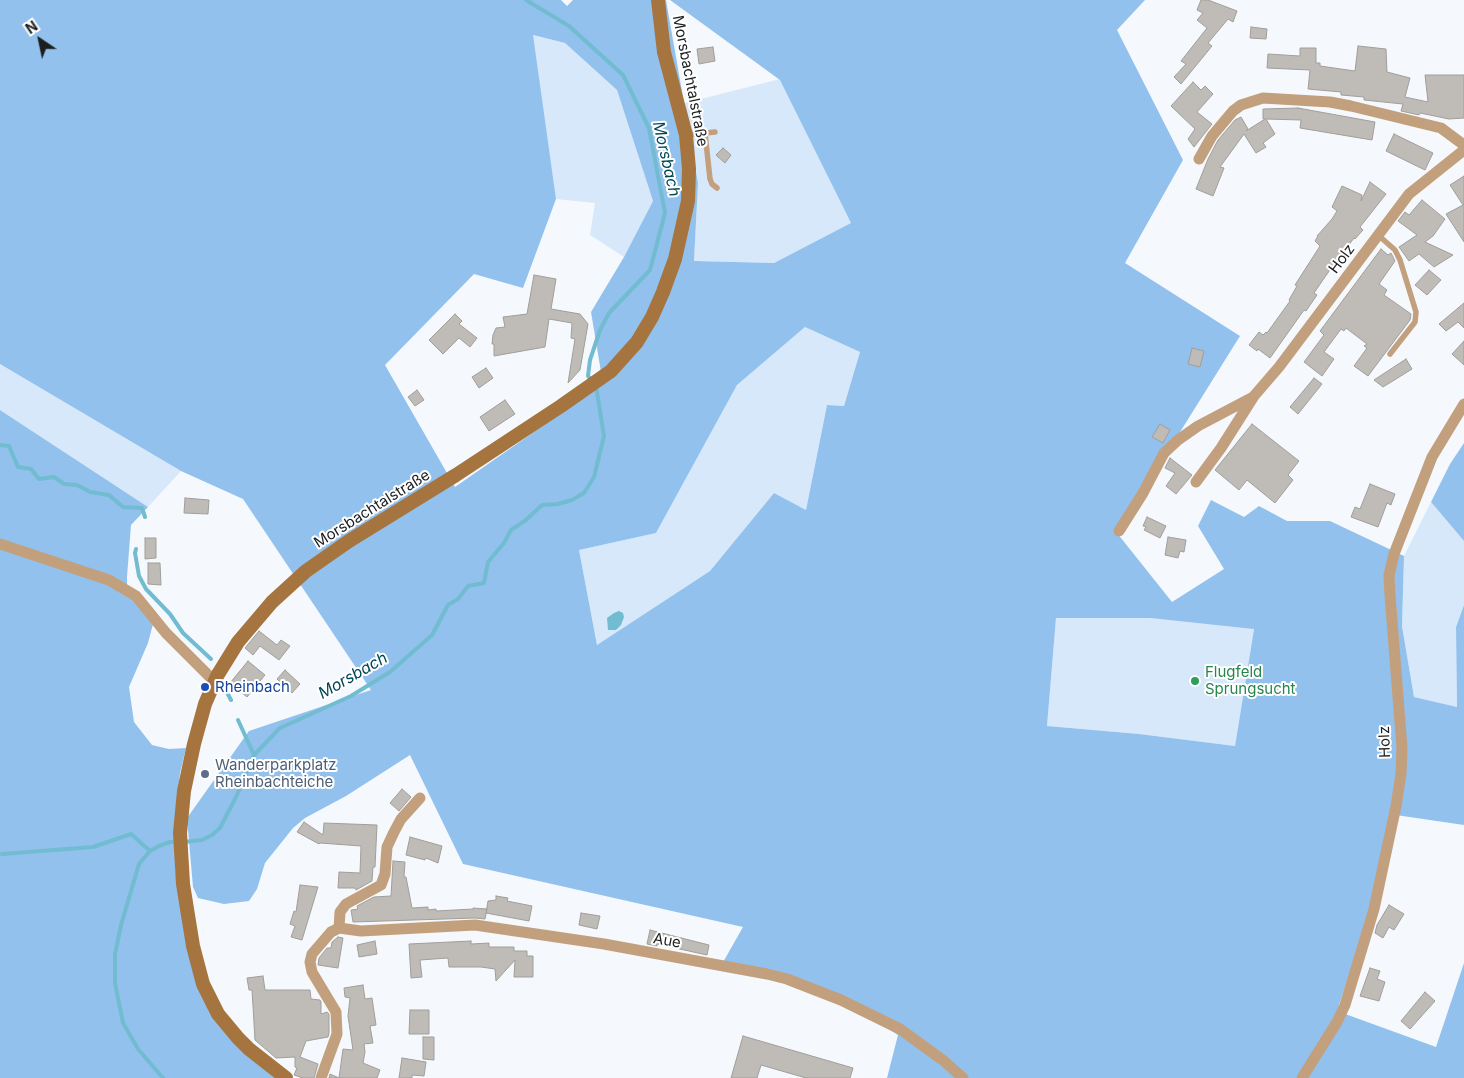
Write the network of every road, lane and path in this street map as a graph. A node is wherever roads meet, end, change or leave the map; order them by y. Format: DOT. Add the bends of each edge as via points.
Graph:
graph roads {
  1 [pos="658,0"];
  2 [pos="715,132"];
  3 [pos="705,134"];
  4 [pos="686,135"];
  5 [pos="1464,145"];
  6 [pos="1464,150"];
  7 [pos="1199,159"];
  8 [pos="717,188"];
  9 [pos="1378,235"];
  10 [pos="1390,354"];
  11 [pos="1254,396"];
  12 [pos="1464,404"];
  13 [pos="1196,482"];
  14 [pos="1119,531"];
  15 [pos="0,544"];
  16 [pos="214,680"];
  17 [pos="420,798"];
  18 [pos="339,928"];
  19 [pos="286,1078"];
  20 [pos="321,1078"];
  21 [pos="964,1078"];
  22 [pos="1302,1078"];
  1 -- 4 [label="main road, Morsbachtalstraße" via="664,52"];
  2 -- 3 [label="lane"];
  3 -- 4 [label="lane"];
  3 -- 8 [label="lane" via="710,179"];
  4 -- 16 [label="main road, Morsbachtalstraße" via="688,201 675,259 652,317 624,358 585,389 306,571 258,618"];
  5 -- 7 [label="street" via="1441,128 1351,106 1263,98 1233,111 1212,136"];
  6 -- 9 [label="street, Holz" via="1409,194"];
  9 -- 10 [label="lane" via="1395,250 1400,260 1416,312 1415,322"];
  9 -- 11 [label="street, Holz"];
  11 -- 13 [label="street, Holz"];
  11 -- 14 [label="street, Holz" via="1198,426 1164,453"];
  12 -- 22 [label="street, Holz" via="1432,457 1394,554 1390,595 1402,748 1396,806 1374,909 1345,1005"];
  15 -- 16 [label="street" via="109,580 136,596 166,633"];
  16 -- 19 [label="main road, Morsbachtalstraße" via="189,765 182,805 180,850 193,946 199,973 211,1002 238,1038"];
  17 -- 18 [label="street" via="401,820 387,847 381,885 346,904 340,912"];
  18 -- 20 [label="street" via="331,932 312,954 310,962 312,972 336,1012 337,1034"];
  18 -- 21 [label="street, Aue" via="361,931 475,925 604,944 788,979 892,1025 925,1046"];
}
